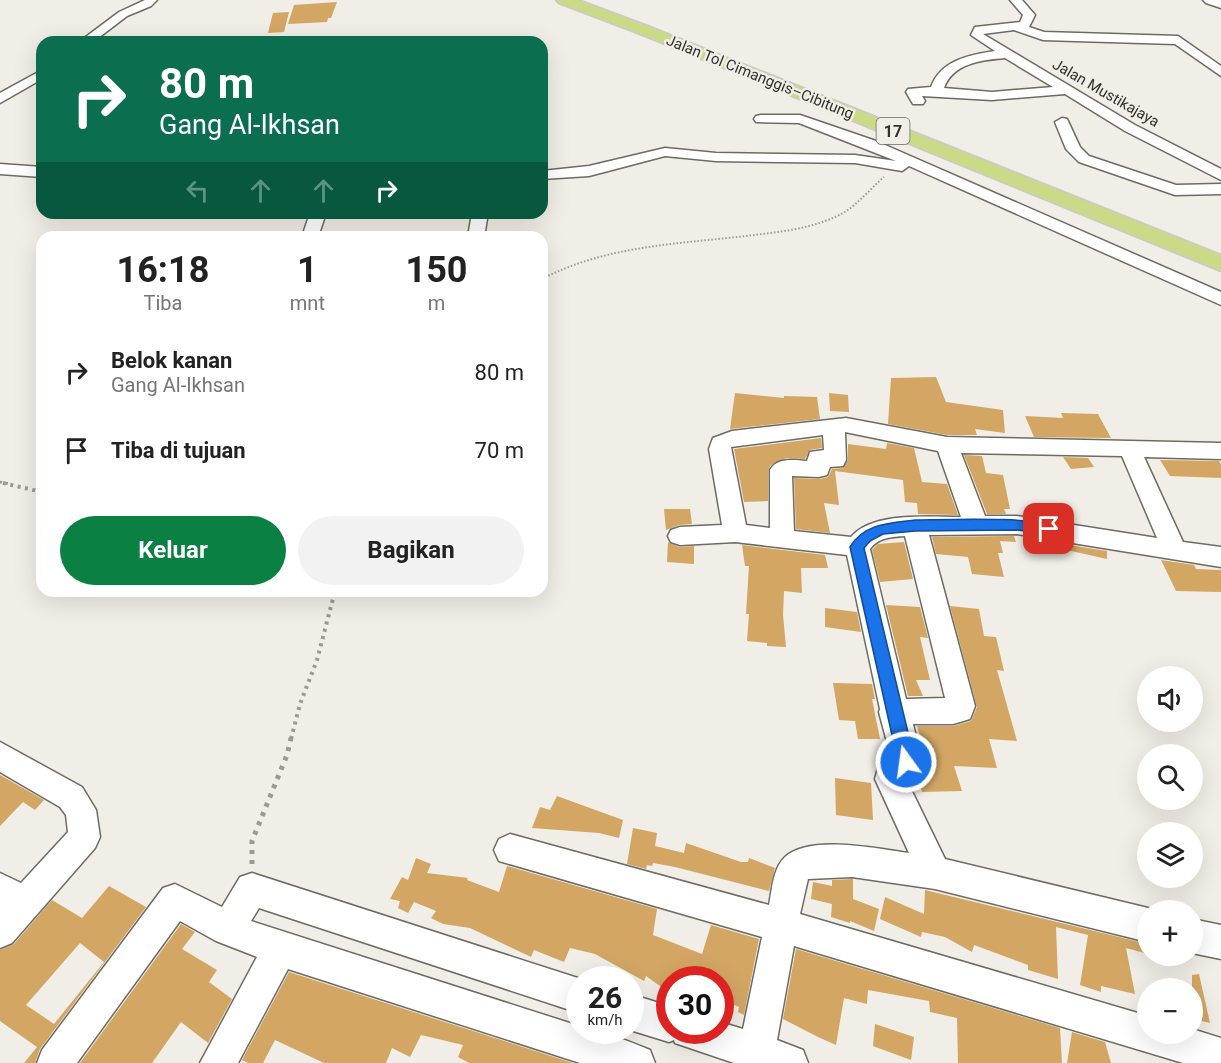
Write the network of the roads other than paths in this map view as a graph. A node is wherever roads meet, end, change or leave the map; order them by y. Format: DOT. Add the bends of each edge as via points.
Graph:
graph roads {
  1 [pos="151,0"];
  2 [pos="564,0"];
  3 [pos="595,0"];
  4 [pos="1016,0"];
  5 [pos="1211,0"];
  6 [pos="1221,3"];
  7 [pos="1018,27"];
  8 [pos="93,36"];
  9 [pos="1005,54"];
  10 [pos="1221,72"];
  11 [pos="36,78"];
  12 [pos="1065,90"];
  13 [pos="936,91"];
  14 [pos="0,99"];
  15 [pos="918,101"];
  16 [pos="760,119"];
  17 [pos="1062,122"];
  18 [pos="911,165"];
  19 [pos="0,169"];
  20 [pos="36,171"];
  21 [pos="548,174"];
  22 [pos="1221,175"];
  23 [pos="1221,189"];
  24 [pos="1221,246"];
  25 [pos="1221,264"];
  26 [pos="1221,299"];
  27 [pos="834,426"];
  28 [pos="947,445"];
  29 [pos="1130,450"];
  30 [pos="1221,451"];
  31 [pos="915,525"];
  32 [pos="976,525"];
  33 [pos="735,533"];
  34 [pos="680,536"];
  35 [pos="782,538"];
  36 [pos="857,547"];
  37 [pos="1175,551"];
  38 [pos="1221,556"];
  39 [pos="893,712"];
  40 [pos="0,756"];
  41 [pos="510,850"];
  42 [pos="935,873"];
  43 [pos="13,897"];
  44 [pos="1137,922"];
  45 [pos="780,926"];
  46 [pos="228,929"];
  47 [pos="0,931"];
  48 [pos="1203,938"];
  49 [pos="1221,942"];
  50 [pos="280,949"];
  51 [pos="566,991"];
  52 [pos="729,1044"];
  53 [pos="756,1053"];
  54 [pos="1221,1056"];
  55 [pos="55,1063"];
  56 [pos="218,1063"];
  57 [pos="637,1063"];
  58 [pos="790,1063"];
  1 -- 8 [label="street"];
  2 -- 25 [label="highway, Jalan Tol Cimanggis–Cibitung / 17"];
  3 -- 24 [label="highway, Jalan Tol Cimanggis–Cibitung / 17"];
  4 -- 7 [label="street" via="1029,15 1027,22"];
  5 -- 6 [label="main road"];
  7 -- 9 [label="street, Jalan Mustikajaya" via="980,30 977,35"];
  7 -- 10 [label="street" via="1050,36 1178,40"];
  9 -- 12 [label="street, Jalan Mustikajaya"];
  9 -- 13 [label="street" via="973,57 955,66 938,83"];
  11 -- 14 [label="street"];
  12 -- 13 [label="street" via="992,96"];
  12 -- 22 [label="street, Jalan Mustikajaya"];
  13 -- 15 [label="street" via="913,92"];
  16 -- 18 [label="street" via="794,117"];
  17 -- 23 [label="street" via="1073,149 1084,159 1175,190"];
  18 -- 21 [label="street" via="855,159 716,157 665,152 589,171"];
  18 -- 26 [label="street"];
  19 -- 20 [label="street"];
  27 -- 28 [label="street" via="862,427"];
  27 -- 33 [label="street" via="732,438 721,443"];
  27 -- 35 [label="street" via="835,460 818,458 819,469 781,470"];
  28 -- 29 [label="street"];
  28 -- 32 [label="street"];
  29 -- 30 [label="street"];
  29 -- 37 [label="street"];
  31 -- 32 [label="street"];
  31 -- 36 [label="street" via="881,529"];
  31 -- 39 [label="street" via="961,706 953,711"];
  32 -- 37 [label="street" via="1028,525"];
  33 -- 34 [label="street"];
  33 -- 35 [label="street"];
  35 -- 36 [label="street"];
  36 -- 39 [label="street"];
  37 -- 38 [label="street"];
  39 -- 42 [label="street" via="906,765 891,771 890,779"];
  40 -- 43 [label="street" via="71,797 83,819 84,837"];
  41 -- 45 [label="street"];
  42 -- 44 [label="street"];
  42 -- 45 [label="street" via="852,861 807,863 791,877"];
  43 -- 47 [label="street"];
  45 -- 53 [label="street"];
  45 -- 54 [label="street"];
  46 -- 50 [label="street"];
  46 -- 51 [label="street" via="252,889"];
  46 -- 55 [label="street" via="175,900"];
  48 -- 49 [label="street"];
  50 -- 56 [label="street"];
  50 -- 57 [label="street"];
  52 -- 53 [label="street"];
  53 -- 58 [label="street"];
}
